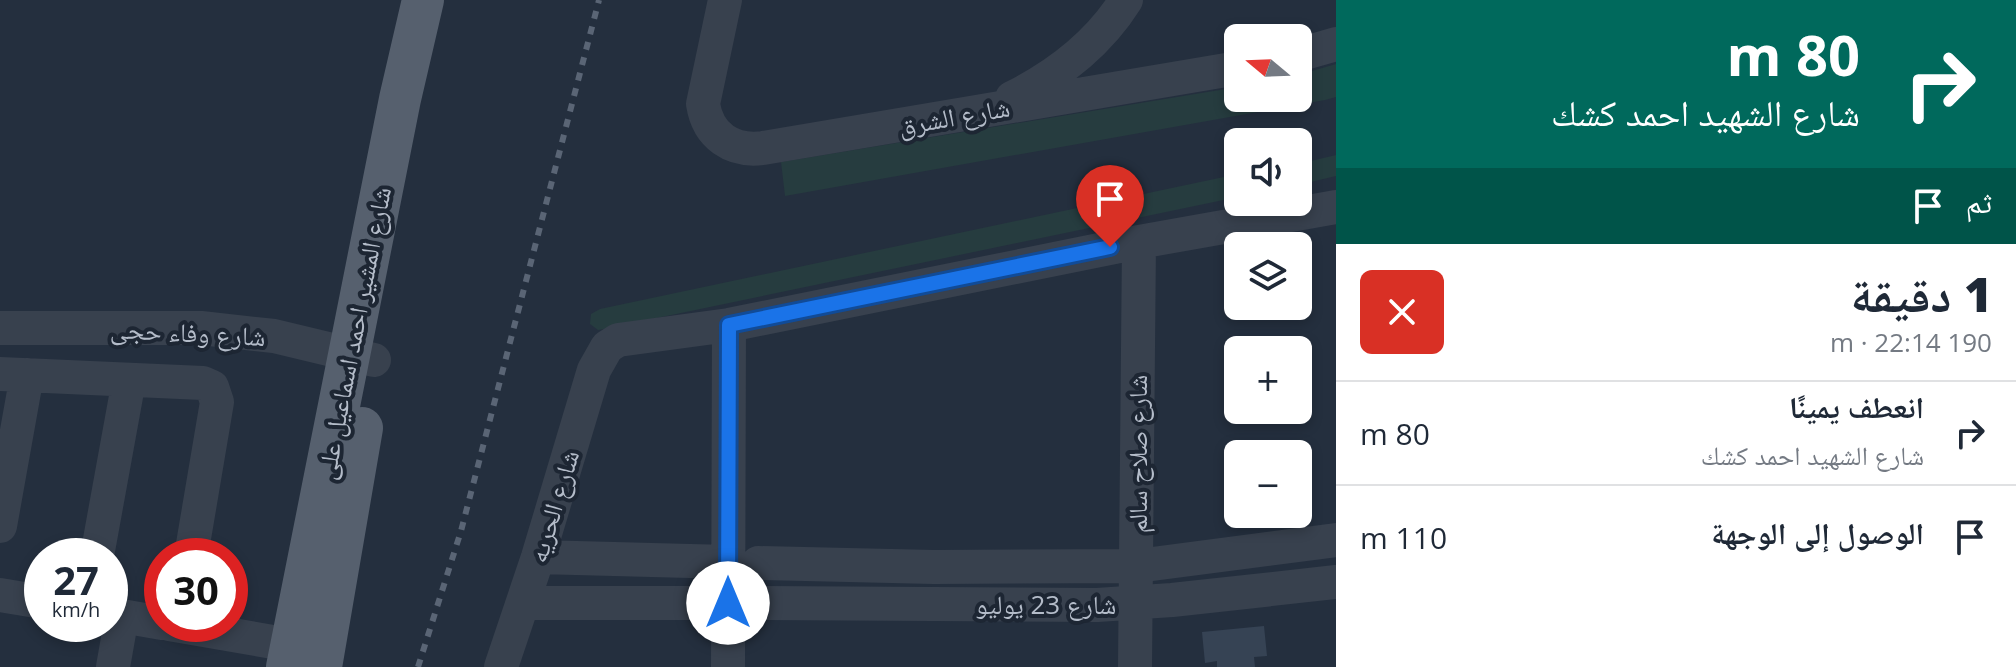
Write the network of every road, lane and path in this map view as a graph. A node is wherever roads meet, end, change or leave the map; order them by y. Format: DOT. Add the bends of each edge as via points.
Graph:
graph roads {
  1 [pos="423,0"];
  2 [pos="448,0"];
  3 [pos="725,0"];
  4 [pos="1126,0"];
  5 [pos="1336,44"];
  6 [pos="1312,51"];
  7 [pos="1224,70"];
  8 [pos="411,102"];
  9 [pos="987,110"];
  10 [pos="1336,207"];
  11 [pos="1139,242"];
  12 [pos="729,325"];
  13 [pos="0,328"];
  14 [pos="362,356"];
  15 [pos="13,375"];
  16 [pos="129,380"];
  17 [pos="0,526"];
  18 [pos="100,538"];
  19 [pos="194,538"];
  20 [pos="1336,540"];
  21 [pos="538,557"];
  22 [pos="743,562"];
  23 [pos="1137,566"];
  24 [pos="934,567"];
  25 [pos="1336,582"];
  26 [pos="0,595"];
  27 [pos="24,599"];
  28 [pos="524,603"];
  29 [pos="742,603"];
  30 [pos="1136,603"];
  31 [pos="934,604"];
  32 [pos="114,642"];
  33 [pos="236,642"];
  34 [pos="299,660"];
  35 [pos="113,667"];
  36 [pos="501,667"];
  37 [pos="728,667"];
  38 [pos="1135,667"];
  1 -- 8 [label="main road, شارع المشير احمد اسماعيل على"];
  2 -- 8 [label="main road, شارع المشير احمد اسماعيل على"];
  3 -- 9 [label="street, شارع الشرق" via="703,94 704,114 730,145 752,149"];
  4 -- 9 [label="street" via="1063,68"];
  5 -- 6 [label="street"];
  7 -- 9 [label="street, شارع الشرق"];
  8 -- 14 [label="main road, شارع المشير احمد اسماعيل على"];
  10 -- 11 [label="street"];
  11 -- 12 [label="street"];
  11 -- 23 [label="street, شارع صلاح سالم"];
  12 -- 21 [label="street, شارع الحريه" via="629,337 607,347 594,370"];
  12 -- 22 [label="street"];
  13 -- 14 [label="street, شارع وفاء حجى" via="201,328 274,336"];
  14 -- 34 [label="main road, شارع المشير احمد اسماعيل على"];
  15 -- 16 [label="street"];
  15 -- 17 [label="street"];
  16 -- 18 [label="street"];
  16 -- 19 [label="street" via="203,383 216,392"];
  20 -- 23 [label="street, شارع 23 يوليو"];
  21 -- 22 [label="street, شارع 23 يوليو"];
  21 -- 28 [label="street, شارع الحريه"];
  22 -- 24 [label="street, شارع 23 يوليو"];
  22 -- 29 [label="street"];
  23 -- 24 [label="street, شارع 23 يوليو"];
  23 -- 30 [label="street, شارع صلاح سالم"];
  24 -- 31 [label="street"];
  25 -- 30 [label="street, شارع 23 يوليو"];
  26 -- 27 [label="street"];
  28 -- 29 [label="street, شارع 23 يوليو"];
  28 -- 36 [label="street, شارع الحريه"];
  29 -- 31 [label="street, شارع 23 يوليو"];
  29 -- 37 [label="street"];
  30 -- 31 [label="street, شارع 23 يوليو"];
  30 -- 38 [label="street, شارع صلاح سالم"];
  32 -- 35 [label="street"];
  33 -- 34 [label="street"];
}
